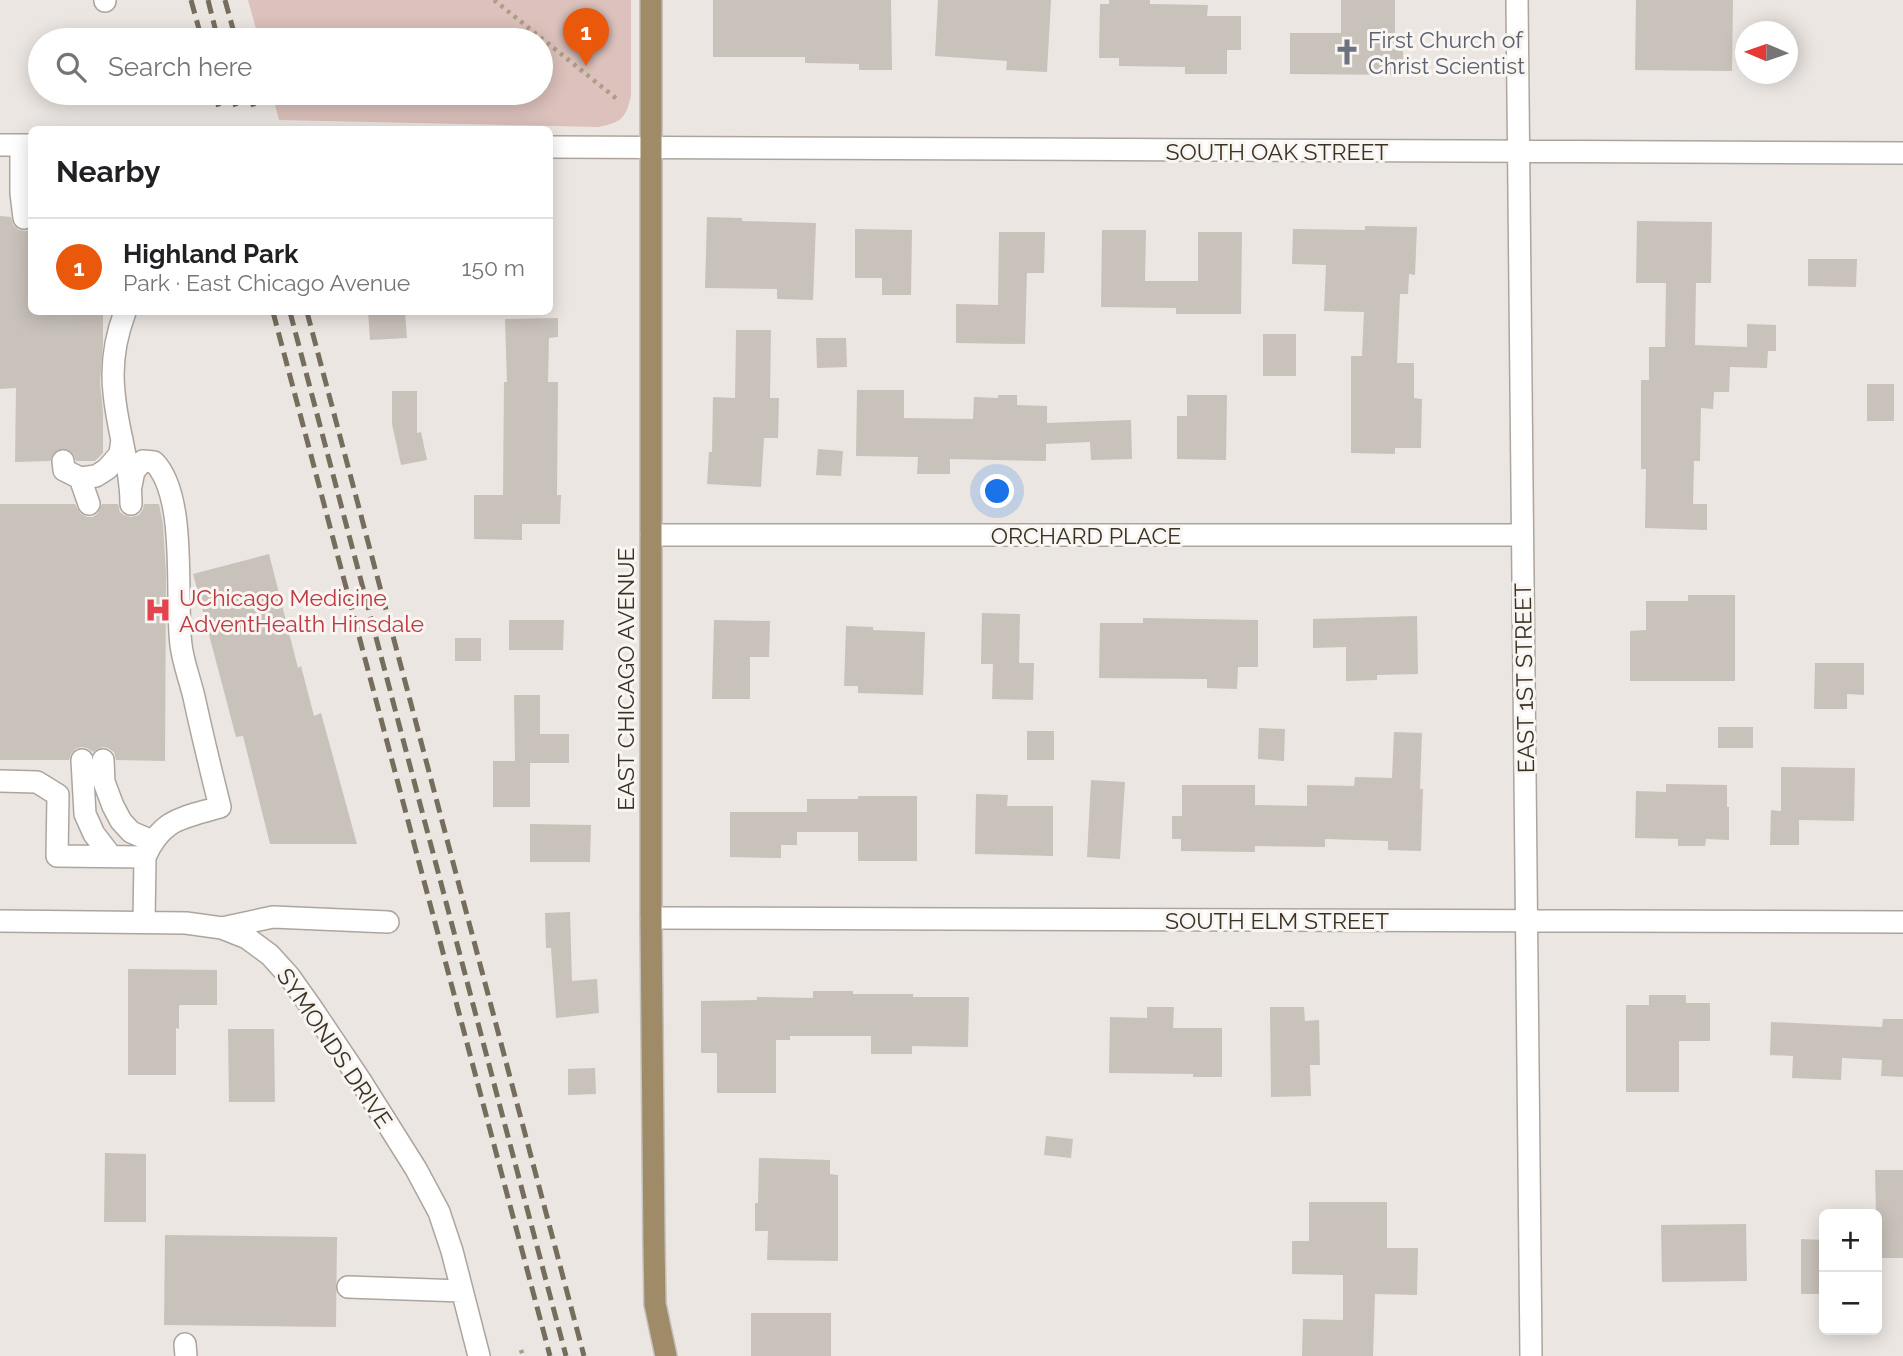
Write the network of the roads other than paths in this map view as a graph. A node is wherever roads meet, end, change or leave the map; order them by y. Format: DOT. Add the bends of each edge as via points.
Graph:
graph roads {
  1 [pos="651,0"];
  2 [pos="1517,0"];
  3 [pos="18,145"];
  4 [pos="553,147"];
  5 [pos="651,148"];
  6 [pos="1517,152"];
  7 [pos="1903,153"];
  8 [pos="24,218"];
  9 [pos="124,315"];
  10 [pos="122,439"];
  11 [pos="63,461"];
  12 [pos="80,478"];
  13 [pos="89,504"];
  14 [pos="651,535"];
  15 [pos="1522,535"];
  16 [pos="0,781"];
  17 [pos="148,849"];
  18 [pos="111,856"];
  19 [pos="651,918"];
  20 [pos="3,921"];
  21 [pos="1527,921"];
  22 [pos="144,922"];
  23 [pos="388,922"];
  24 [pos="1903,922"];
  25 [pos="222,928"];
  26 [pos="348,1287"];
  27 [pos="462,1291"];
  28 [pos="479,1356"];
  29 [pos="666,1356"];
  30 [pos="1531,1356"];
  1 -- 5 [label="main road, EAST CHICAGO AVENUE"];
  2 -- 6 [label="street, EAST 1ST STREET"];
  3 -- 8 [label="street"];
  4 -- 5 [label="street, SOUTH OAK STREET"];
  5 -- 6 [label="street, SOUTH OAK STREET"];
  5 -- 14 [label="main road, EAST CHICAGO AVENUE"];
  6 -- 7 [label="street, SOUTH OAK STREET"];
  6 -- 15 [label="street, EAST 1ST STREET"];
  9 -- 10 [label="street" via="114,356 113,390"];
  10 -- 12 [label="street" via="120,454 107,469"];
  10 -- 17 [label="street" via="131,495 134,471 143,461 153,462 167,480 178,547 181,645 220,807 176,820 163,828"];
  11 -- 12 [label="street" via="64,470"];
  12 -- 13 [label="street"];
  14 -- 15 [label="street, ORCHARD PLACE"];
  14 -- 19 [label="main road, EAST CHICAGO AVENUE"];
  15 -- 21 [label="street, EAST 1ST STREET"];
  16 -- 18 [label="street" via="37,782 58,795 57,856"];
  17 -- 18 [label="street"];
  17 -- 18 [label="street" via="121,821 93,760 85,814"];
  17 -- 22 [label="street"];
  19 -- 21 [label="street, SOUTH ELM STREET"];
  19 -- 29 [label="main road, EAST CHICAGO AVENUE" via="655,1304"];
  20 -- 22 [label="street, SYMONDS DRIVE"];
  21 -- 24 [label="street, SOUTH ELM STREET"];
  21 -- 30 [label="street, EAST 1ST STREET"];
  22 -- 25 [label="street, SYMONDS DRIVE"];
  23 -- 25 [label="street" via="273,917"];
  25 -- 27 [label="street, SYMONDS DRIVE" via="247,938 270,955 360,1080 439,1212"];
  26 -- 27 [label="street"];
  27 -- 28 [label="street, SYMONDS DRIVE"];
}
